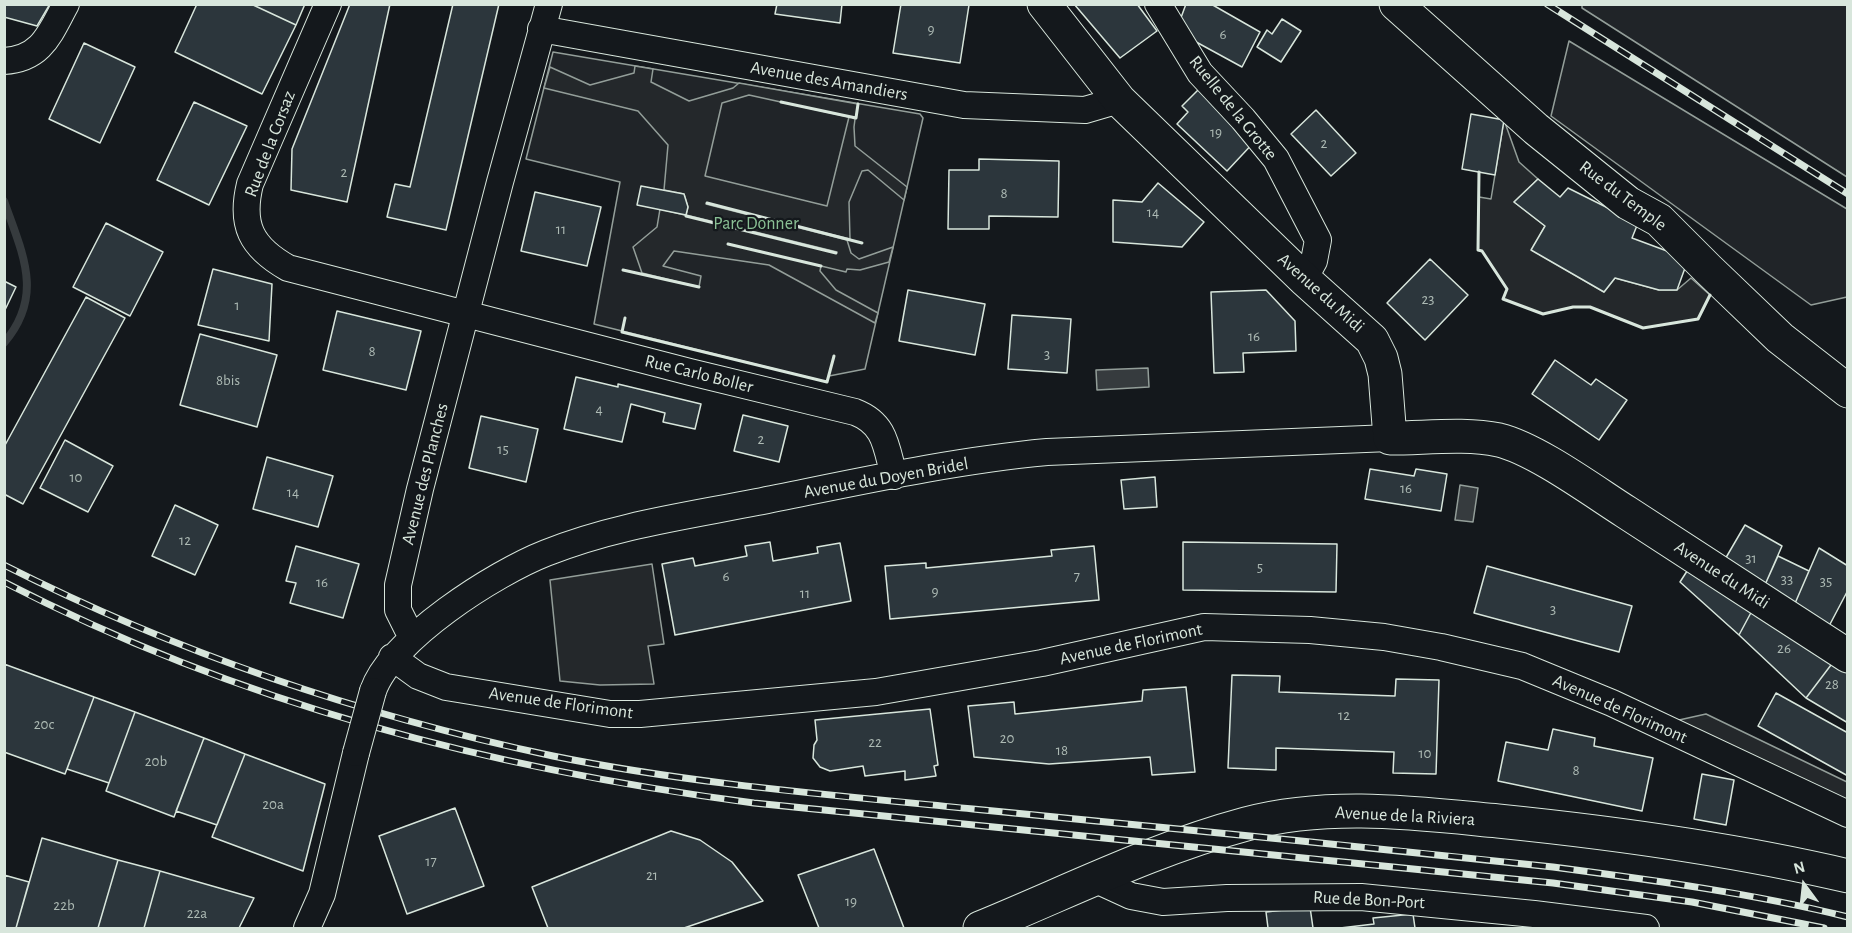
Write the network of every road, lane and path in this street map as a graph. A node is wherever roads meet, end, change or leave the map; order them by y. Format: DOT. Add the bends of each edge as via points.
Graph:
graph roads {
  1 [pos="66,4"];
  2 [pos="328,4"];
  3 [pos="549,4"];
  4 [pos="1044,4"];
  5 [pos="1158,4"];
  6 [pos="1396,4"];
  7 [pos="541,29"];
  8 [pos="4,61"];
  9 [pos="1119,100"];
  10 [pos="1304,279"];
  11 [pos="467,314"];
  12 [pos="1848,391"];
  13 [pos="1390,438"];
  14 [pos="894,476"];
  15 [pos="412,638"];
  16 [pos="1848,656"];
  17 [pos="392,657"];
  18 [pos="1848,814"];
  19 [pos="1848,876"];
  20 [pos="1094,879"];
  21 [pos="307,928"];
  22 [pos="980,928"];
  23 [pos="1646,928"];
  1 -- 8 [label="street" via="44,45 36,52"];
  2 -- 11 [label="street, Rue de la Corsaz" via="250,184 246,213 249,230 272,259 288,268"];
  3 -- 7 [label="street, Avenue des Planches"];
  4 -- 9 [label="street, Avenue du Midi"];
  5 -- 10 [label="street, Ruelle de la Grotte" via="1200,73 1276,159 1318,240 1316,256"];
  6 -- 12 [label="street, Rue du Temple" via="1536,129 1628,203 1659,220 1780,338"];
  7 -- 9 [label="street, Avenue des Amandiers" via="964,105 1085,110"];
  7 -- 11 [label="street, Avenue des Planches"];
  9 -- 10 [label="street, Avenue du Midi"];
  10 -- 13 [label="street, Avenue du Midi" via="1372,340 1384,374"];
  11 -- 14 [label="street, Rue Carlo Boller" via="855,412 880,430"];
  11 -- 15 [label="street, Avenue des Planches" via="398,585 398,610"];
  13 -- 14 [label="street, Avenue du Doyen Bridel" via="1047,452"];
  13 -- 16 [label="street, Avenue du Midi" via="1485,439 1503,441 1523,450 1600,495"];
  14 -- 15 [label="street, Avenue du Doyen Bridel" via="619,529 544,553 477,588"];
  15 -- 17 [label="street"];
  17 -- 18 [label="street, Avenue de Florimont" via="418,676 446,687 610,714 640,714 876,692 1042,663 1204,627 1384,637 1522,666 1612,703"];
  17 -- 21 [label="street, bridge" via="373,691 322,894"];
  19 -- 20 [label="street, Avenue de la Riviera" via="1641,838 1387,811 1324,811 1246,824"];
  20 -- 22 [label="street, Avenue de la Riviera"];
  20 -- 23 [label="street, Rue de Bon-Port" via="1131,896 1163,902 1361,897"];
}
